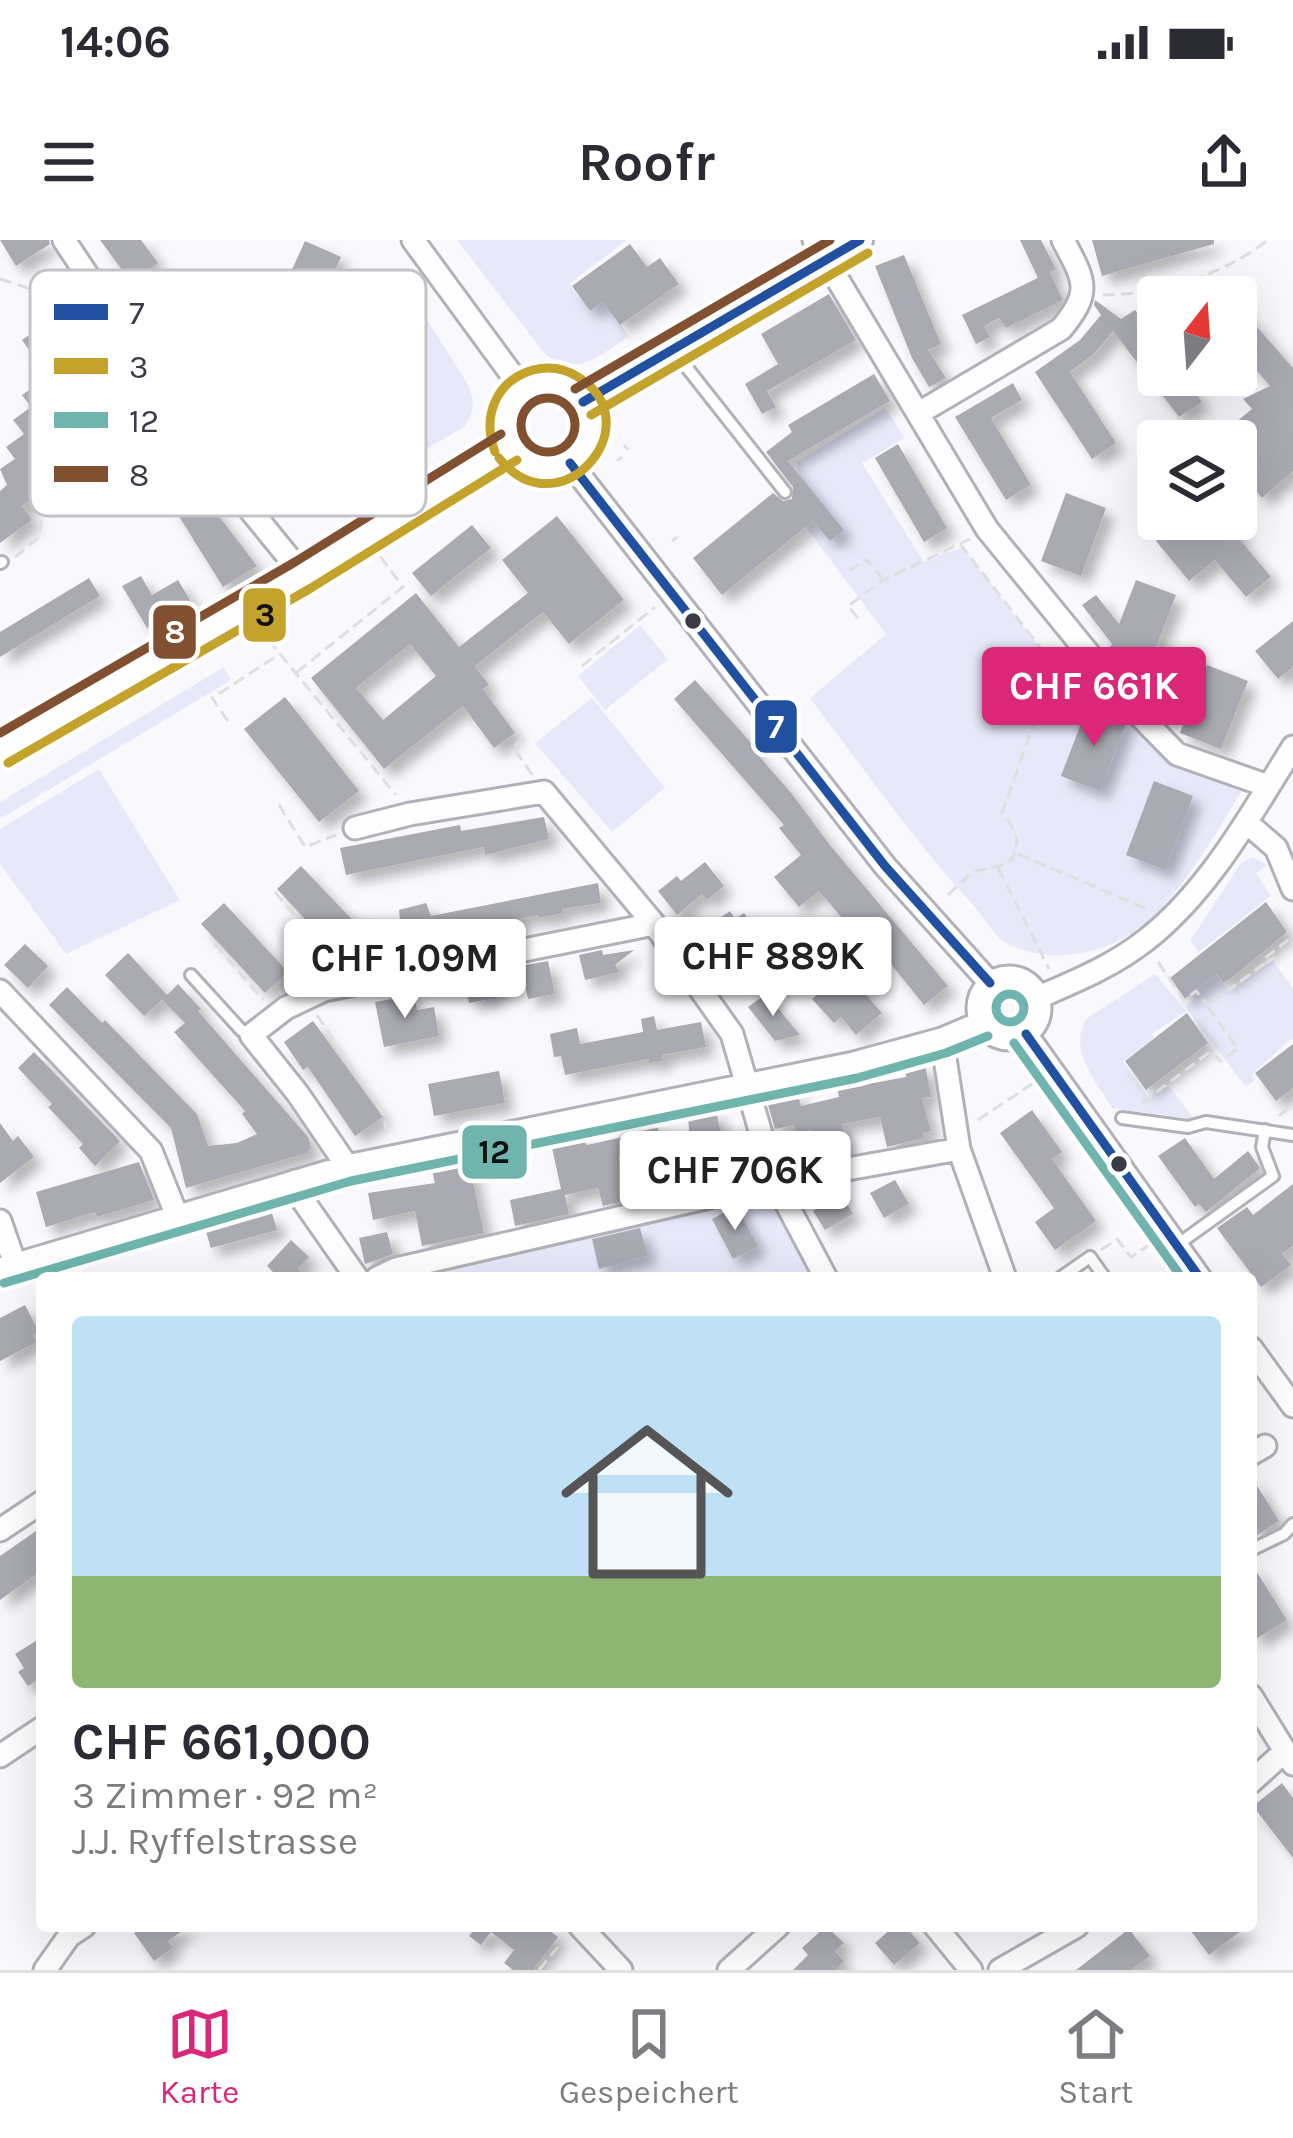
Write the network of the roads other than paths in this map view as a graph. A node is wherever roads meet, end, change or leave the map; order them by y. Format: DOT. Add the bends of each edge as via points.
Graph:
graph roads {
  1 [pos="64,240"];
  2 [pos="860,240"];
  3 [pos="1064,240"];
  4 [pos="419,242"];
  5 [pos="820,250"];
  6 [pos="84,270"];
  7 [pos="671,347"];
  8 [pos="523,390"];
  9 [pos="583,402"];
  10 [pos="919,413"];
  11 [pos="509,447"];
  12 [pos="570,463"];
  13 [pos="785,492"];
  14 [pos="426,499"];
  15 [pos="257,516"];
  16 [pos="398,516"];
  17 [pos="303,575"];
  18 [pos="1293,747"];
  19 [pos="0,750"];
  20 [pos="1268,786"];
  21 [pos="1246,822"];
  22 [pos="355,828"];
  23 [pos="1293,889"];
  24 [pos="654,924"];
  25 [pos="191,975"];
  26 [pos="989,983"];
  27 [pos="0,991"];
  28 [pos="1039,997"];
  29 [pos="982,1022"];
  30 [pos="1026,1034"];
  31 [pos="251,1035"];
  32 [pos="942,1039"];
  33 [pos="746,1084"];
  34 [pos="1122,1118"];
  35 [pos="1265,1130"];
  36 [pos="1293,1135"];
  37 [pos="963,1138"];
  38 [pos="347,1166"];
  39 [pos="295,1181"];
  40 [pos="775,1182"];
  41 [pos="177,1216"];
  42 [pos="0,1220"];
  43 [pos="1177,1245"];
  44 [pos="8,1267"];
  45 [pos="353,1272"];
  46 [pos="389,1272"];
  47 [pos="823,1272"];
  48 [pos="1003,1272"];
  49 [pos="1069,1272"];
  50 [pos="1100,1272"];
  51 [pos="1197,1272"];
  52 [pos="1257,1356"];
  53 [pos="1293,1406"];
  54 [pos="36,1506"];
  55 [pos="1293,1524"];
  56 [pos="0,1530"];
  57 [pos="1257,1547"];
  58 [pos="1257,1706"];
  59 [pos="36,1732"];
  60 [pos="0,1756"];
  61 [pos="1288,1758"];
  62 [pos="1257,1778"];
  63 [pos="75,1932"];
  64 [pos="771,1932"];
  65 [pos="940,1932"];
  66 [pos="1066,1932"];
  67 [pos="571,1933"];
  68 [pos="45,1970"];
  69 [pos="621,1970"];
  70 [pos="729,1970"];
  71 [pos="971,1970"];
  72 [pos="1000,1970"];
  1 -- 6 [label="street"];
  2 -- 5 [label="street"];
  3 -- 10 [label="street" via="1083,287 1061,329"];
  4 -- 8 [label="street"];
  5 -- 7 [label="street"];
  5 -- 10 [label="street"];
  7 -- 9 [label="street"];
  7 -- 13 [label="lane"];
  8 -- 9 [label="street" via="547,382"];
  8 -- 11 [label="street" via="503,420"];
  9 -- 12 [label="street" via="588,440"];
  10 -- 20 [label="street" via="986,529 1169,749"];
  11 -- 12 [label="street" via="543,470"];
  11 -- 14 [label="street"];
  12 -- 26 [label="street" via="885,866"];
  15 -- 17 [label="street"];
  16 -- 17 [label="street"];
  17 -- 19 [label="street"];
  18 -- 20 [label="street"];
  20 -- 21 [label="street"];
  21 -- 23 [label="street" via="1276,848"];
  21 -- 28 [label="street" via="1145,942"];
  22 -- 24 [label="street" via="544,792"];
  24 -- 31 [label="street" via="346,985 308,997"];
  24 -- 33 [label="street" via="732,1034"];
  25 -- 31 [label="lane"];
  26 -- 28 [label="street" via="1013,977"];
  26 -- 29 [label="street" via="978,1006"];
  27 -- 41 [label="street" via="151,1151"];
  28 -- 30 [label="street" via="1037,1022"];
  29 -- 30 [label="street" via="996,1036"];
  29 -- 32 [label="street"];
  30 -- 43 [label="street"];
  31 -- 38 [label="street"];
  32 -- 33 [label="street"];
  32 -- 37 [label="street"];
  33 -- 38 [label="street"];
  33 -- 40 [label="street"];
  34 -- 35 [label="lane"];
  35 -- 36 [label="lane"];
  35 -- 43 [label="lane" via="1262,1147 1274,1176"];
  37 -- 40 [label="street"];
  37 -- 48 [label="street"];
  38 -- 39 [label="street"];
  39 -- 41 [label="street"];
  39 -- 45 [label="street"];
  40 -- 46 [label="street"];
  40 -- 47 [label="street"];
  41 -- 44 [label="street"];
  42 -- 44 [label="street"];
  43 -- 51 [label="street"];
  49 -- 50 [label="lane" via="1090,1258"];
  52 -- 53 [label="street"];
  54 -- 56 [label="street"];
  55 -- 57 [label="lane"];
  58 -- 61 [label="street"];
  59 -- 60 [label="street"];
  61 -- 62 [label="street"];
  63 -- 68 [label="street"];
  64 -- 70 [label="street"];
  65 -- 71 [label="street"];
  66 -- 72 [label="street"];
  67 -- 69 [label="street"];
}
